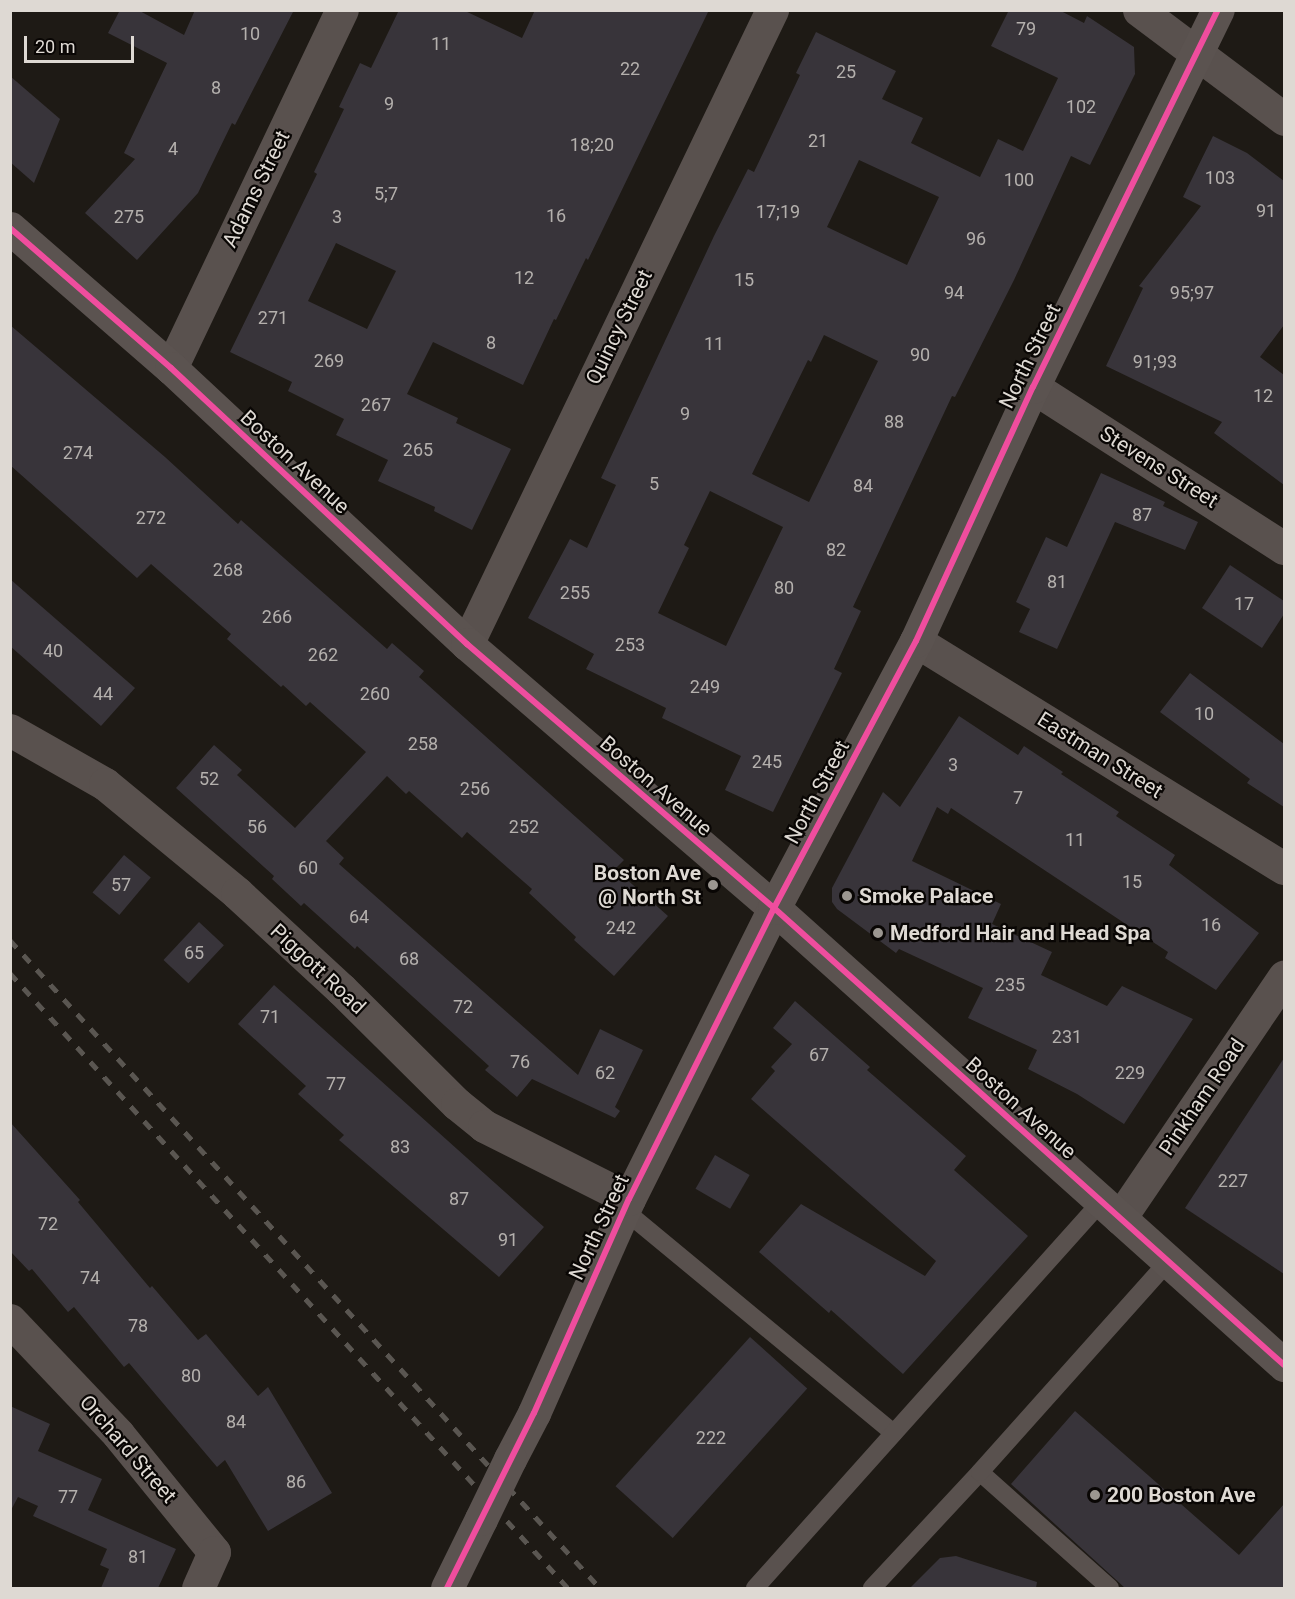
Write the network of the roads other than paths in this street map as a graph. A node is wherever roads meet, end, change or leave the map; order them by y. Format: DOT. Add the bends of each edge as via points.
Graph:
graph roads {
  1 [pos="342,10"];
  2 [pos="772,10"];
  3 [pos="1139,10"];
  4 [pos="1218,10"];
  5 [pos="1197,54"];
  6 [pos="1284,119"];
  7 [pos="10,228"];
  8 [pos="171,368"];
  9 [pos="1033,387"];
  10 [pos="1284,548"];
  11 [pos="916,641"];
  12 [pos="467,644"];
  13 [pos="10,730"];
  14 [pos="1284,868"];
  15 [pos="774,908"];
  16 [pos="1284,977"];
  17 [pos="626,1204"];
  18 [pos="1110,1210"];
  19 [pos="1168,1262"];
  20 [pos="10,1320"];
  21 [pos="1284,1365"];
  22 [pos="894,1433"];
  23 [pos="980,1472"];
  24 [pos="198,1588"];
  25 [pos="447,1588"];
  26 [pos="755,1588"];
  27 [pos="872,1588"];
  28 [pos="1110,1588"];
  1 -- 8 [label="street, Adams Street"];
  2 -- 12 [label="street, Quincy Street"];
  3 -- 5 [label="street"];
  4 -- 5 [label="street, North Street"];
  5 -- 6 [label="street"];
  5 -- 9 [label="street, North Street"];
  7 -- 8 [label="street, Boston Avenue"];
  8 -- 12 [label="street, Boston Avenue"];
  9 -- 10 [label="street, Stevens Street"];
  9 -- 11 [label="street, North Street"];
  11 -- 14 [label="street, Eastman Street"];
  11 -- 15 [label="street, North Street"];
  12 -- 15 [label="street, Boston Avenue"];
  13 -- 17 [label="street, Piggott Road" via="105,784 237,893 484,1126"];
  15 -- 17 [label="street, North Street"];
  15 -- 18 [label="street, Boston Avenue"];
  16 -- 18 [label="street, Pinkham Road"];
  17 -- 22 [label="lane"];
  17 -- 25 [label="street, North Street, bridge" via="534,1413"];
  18 -- 19 [label="street, Boston Avenue"];
  18 -- 22 [label="lane"];
  19 -- 21 [label="street, Boston Avenue"];
  19 -- 23 [label="lane"];
  20 -- 24 [label="street, Orchard Street" via="118,1434 214,1552"];
  22 -- 26 [label="lane"];
  23 -- 27 [label="lane"];
  23 -- 28 [label="lane"];
}
